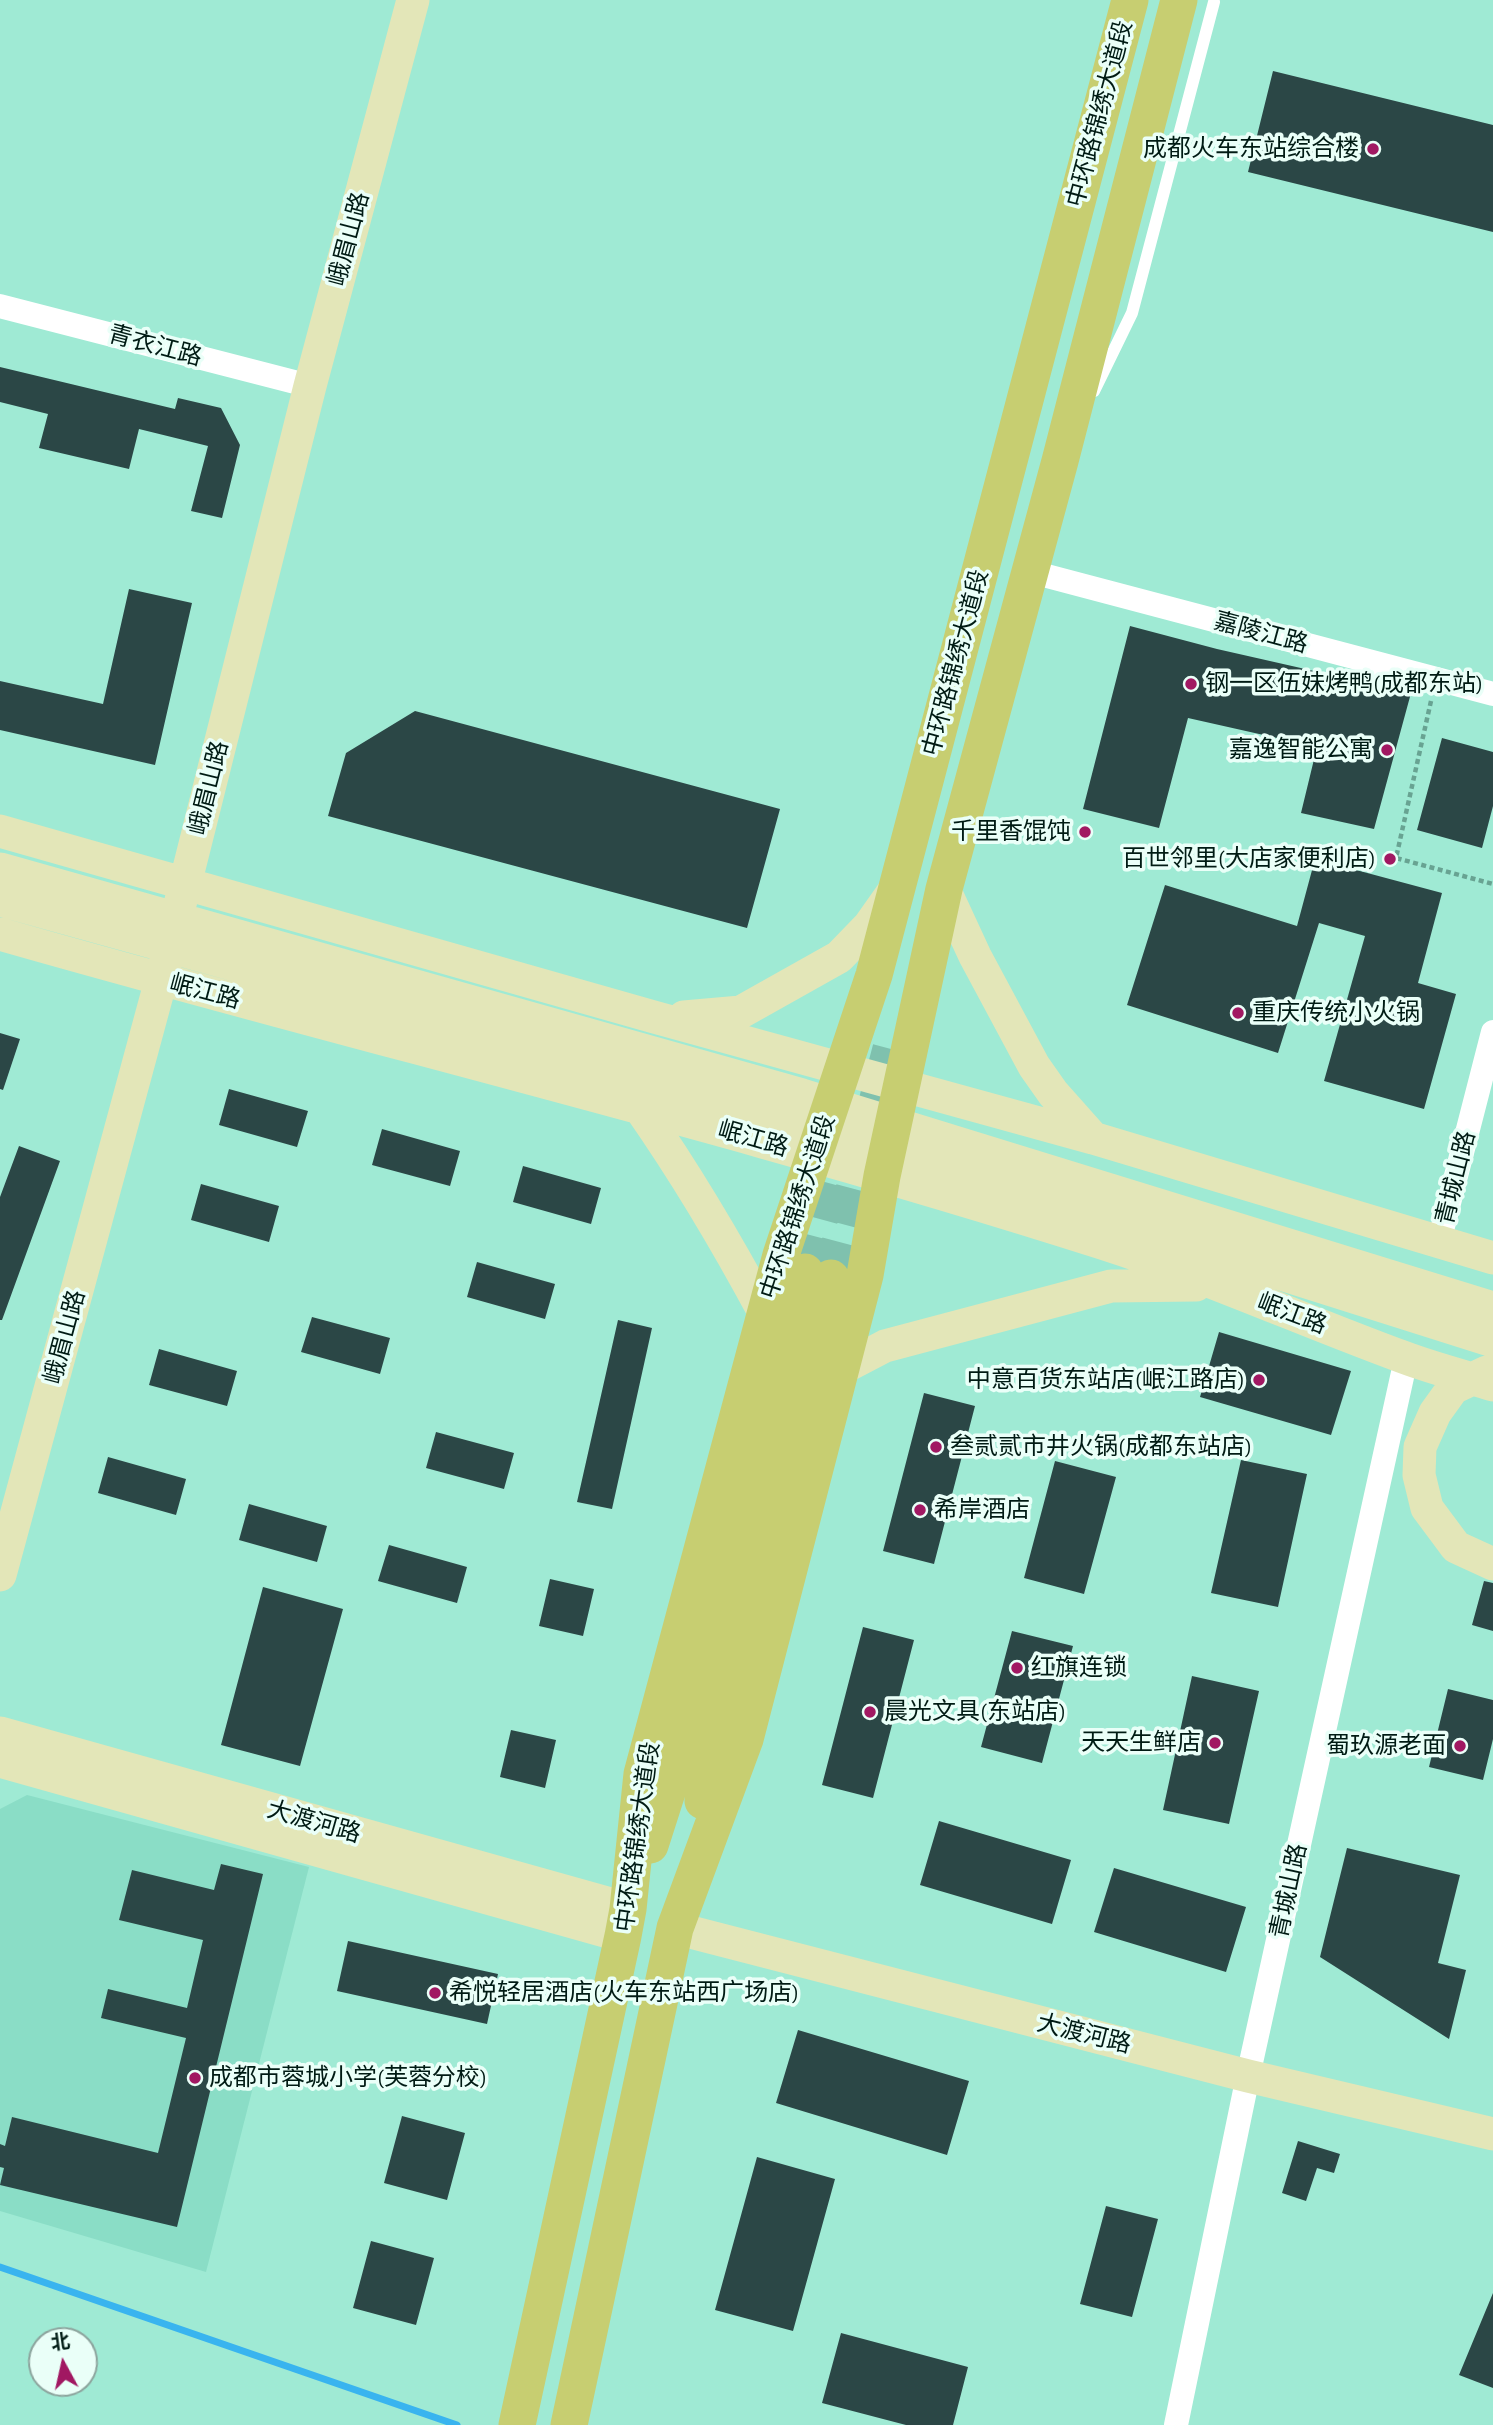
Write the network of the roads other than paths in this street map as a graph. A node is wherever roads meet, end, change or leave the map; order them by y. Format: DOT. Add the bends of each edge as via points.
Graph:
graph roads {
  1 [pos="413,0"];
  2 [pos="1130,0"];
  3 [pos="1179,0"];
  4 [pos="1214,2"];
  5 [pos="0,306"];
  6 [pos="310,386"];
  7 [pos="1060,461"];
  8 [pos="1028,571"];
  9 [pos="1493,695"];
  10 [pos="0,831"];
  11 [pos="0,869"];
  12 [pos="185,884"];
  13 [pos="898,884"];
  14 [pos="944,889"];
  15 [pos="0,900"];
  16 [pos="0,934"];
  17 [pos="161,980"];
  18 [pos="654,1017"];
  19 [pos="1493,1032"];
  20 [pos="842,1068"];
  21 [pos="901,1085"];
  22 [pos="640,1108"];
  23 [pos="1093,1138"];
  24 [pos="814,1157"];
  25 [pos="882,1177"];
  26 [pos="1439,1242"];
  27 [pos="1493,1258"];
  28 [pos="1218,1285"];
  29 [pos="1493,1308"];
  30 [pos="765,1314"];
  31 [pos="1493,1341"];
  32 [pos="1406,1359"];
  33 [pos="841,1368"];
  34 [pos="1493,1371"];
  35 [pos="1493,1385"];
  36 [pos="1493,1564"];
  37 [pos="0,1575"];
  38 [pos="0,1733"];
  39 [pos="0,1761"];
  40 [pos="626,1923"];
  41 [pos="675,1928"];
  42 [pos="1248,2076"];
  43 [pos="1493,2134"];
  44 [pos="517,2425"];
  45 [pos="569,2425"];
  46 [pos="1176,2425"];
  1 -- 6 [label="main road, 峨眉山路"];
  2 -- 13 [label="main road, 中环路锦绣大道段"];
  3 -- 7 [label="main road, 中环路锦绣大道段"];
  4 -- 7 [label="lane" via="1132,313"];
  5 -- 6 [label="street, 青衣江路"];
  6 -- 12 [label="main road, 峨眉山路"];
  7 -- 8 [label="main road, 中环路锦绣大道段"];
  8 -- 9 [label="street, 嘉陵江路"];
  8 -- 14 [label="main road, 中环路锦绣大道段"];
  10 -- 12 [label="main road"];
  11 -- 29 [label="main road" via="802,1095"];
  12 -- 17 [label="main road, 峨眉山路"];
  12 -- 18 [label="main road"];
  13 -- 18 [label="main road" via="869,926 839,957 741,1012"];
  13 -- 20 [label="main road, 中环路锦绣大道段" via="874,975"];
  14 -- 21 [label="main road, 中环路锦绣大道段"];
  14 -- 23 [label="main road" via="1034,1066"];
  15 -- 31 [label="main road, 岷江路" via="914,1158"];
  16 -- 17 [label="main road, 岷江路"];
  17 -- 22 [label="main road, 岷江路"];
  17 -- 37 [label="main road, 峨眉山路"];
  18 -- 20 [label="main road"];
  19 -- 26 [label="street, 青城山路"];
  20 -- 21 [label="main road"];
  20 -- 24 [label="main road, 中环路锦绣大道段"];
  21 -- 23 [label="main road"];
  21 -- 25 [label="main road, 中环路锦绣大道段"];
  22 -- 24 [label="main road, 岷江路"];
  22 -- 30 [label="main road" via="677,1162"];
  23 -- 26 [label="main road"];
  24 -- 25 [label="main road, 岷江路"];
  24 -- 30 [label="main road, 中环路锦绣大道段"];
  25 -- 28 [label="main road, 岷江路" via="1105,1244"];
  25 -- 33 [label="main road, 中环路锦绣大道段" via="865,1275"];
  26 -- 27 [label="main road"];
  28 -- 32 [label="main road, 岷江路"];
  28 -- 33 [label="main road" via="1111,1286 885,1346"];
  30 -- 40 [label="main road, 中环路锦绣大道段" via="642,1774"];
  32 -- 35 [label="main road, 岷江路"];
  32 -- 42 [label="street, 青城山路"];
  33 -- 41 [label="main road, 中环路锦绣大道段" via="745,1739"];
  34 -- 36 [label="main road" via="1453,1388 1435,1413 1420,1447 1419,1475 1427,1508 1456,1547"];
  38 -- 40 [label="main road, 大渡河路"];
  39 -- 40 [label="main road, 大渡河路"];
  40 -- 41 [label="main road" via="818,1275"];
  40 -- 44 [label="main road, 中环路锦绣大道段"];
  41 -- 42 [label="main road, 大渡河路"];
  41 -- 45 [label="main road, 中环路锦绣大道段"];
  42 -- 43 [label="main road, 大渡河路"];
  42 -- 46 [label="street, 青城山路"];
}
